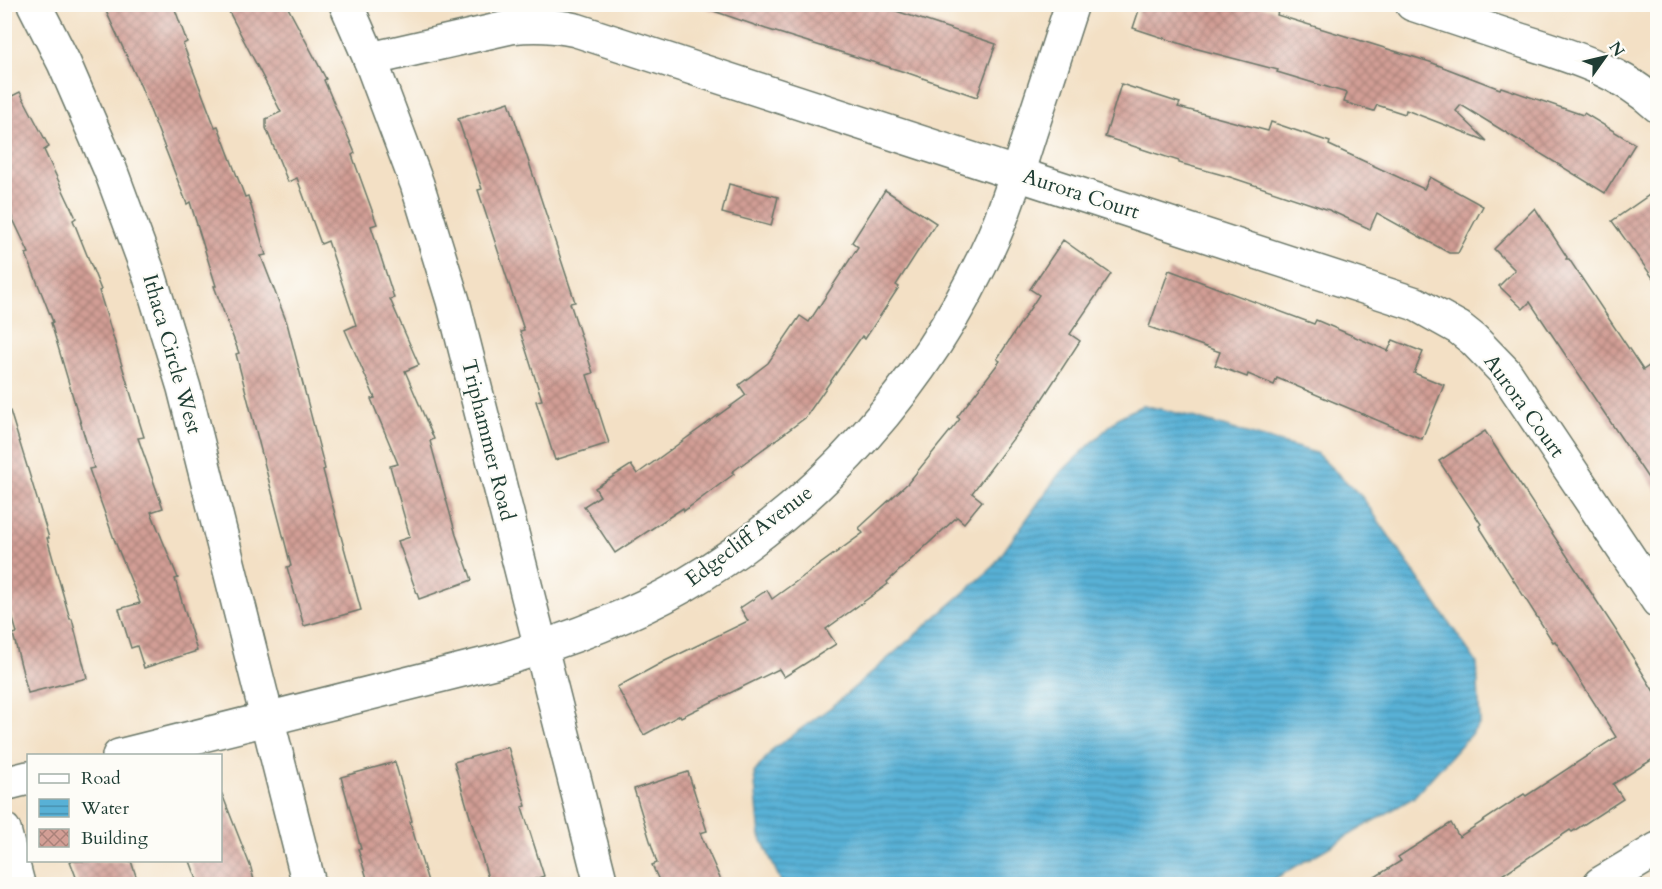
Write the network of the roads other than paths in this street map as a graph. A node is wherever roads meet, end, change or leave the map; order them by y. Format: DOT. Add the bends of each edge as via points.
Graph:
graph roads {
  1 [pos="34,4"];
  2 [pos="346,4"];
  3 [pos="1072,4"];
  4 [pos="1412,4"];
  5 [pos="370,60"];
  6 [pos="1658,106"];
  7 [pos="1017,173"];
  8 [pos="1658,601"];
  9 [pos="541,649"];
  10 [pos="267,719"];
  11 [pos="127,754"];
  12 [pos="27,778"];
  13 [pos="4,784"];
  14 [pos="4,830"];
  15 [pos="1658,849"];
  16 [pos="18,885"];
  17 [pos="309,885"];
  18 [pos="601,885"];
  19 [pos="1600,885"];
  1 -- 10 [label="street, Ithaca Circle West" via="110,169 150,277 184,387"];
  2 -- 5 [label="street, Triphammer Road"];
  3 -- 7 [label="street, Edgecliff Avenue"];
  4 -- 6 [label="street" via="1574,57 1615,75"];
  5 -- 7 [label="street, Aurora Court" via="512,27 555,25"];
  5 -- 9 [label="street, Triphammer Road" via="417,184 453,301"];
  7 -- 8 [label="street, Aurora Court" via="1416,304 1459,328 1505,372"];
  7 -- 9 [label="street, Edgecliff Avenue" via="993,237 931,353 883,417 829,475 790,511 682,587 611,622"];
  9 -- 10 [label="street, Edgecliff Avenue"];
  9 -- 18 [label="street, Triphammer Road"];
  10 -- 11 [label="street, Edgecliff Avenue"];
  10 -- 17 [label="street, Ithaca Circle West"];
  12 -- 13 [label="street"];
  14 -- 16 [label="street"];
  15 -- 19 [label="street"];
}
